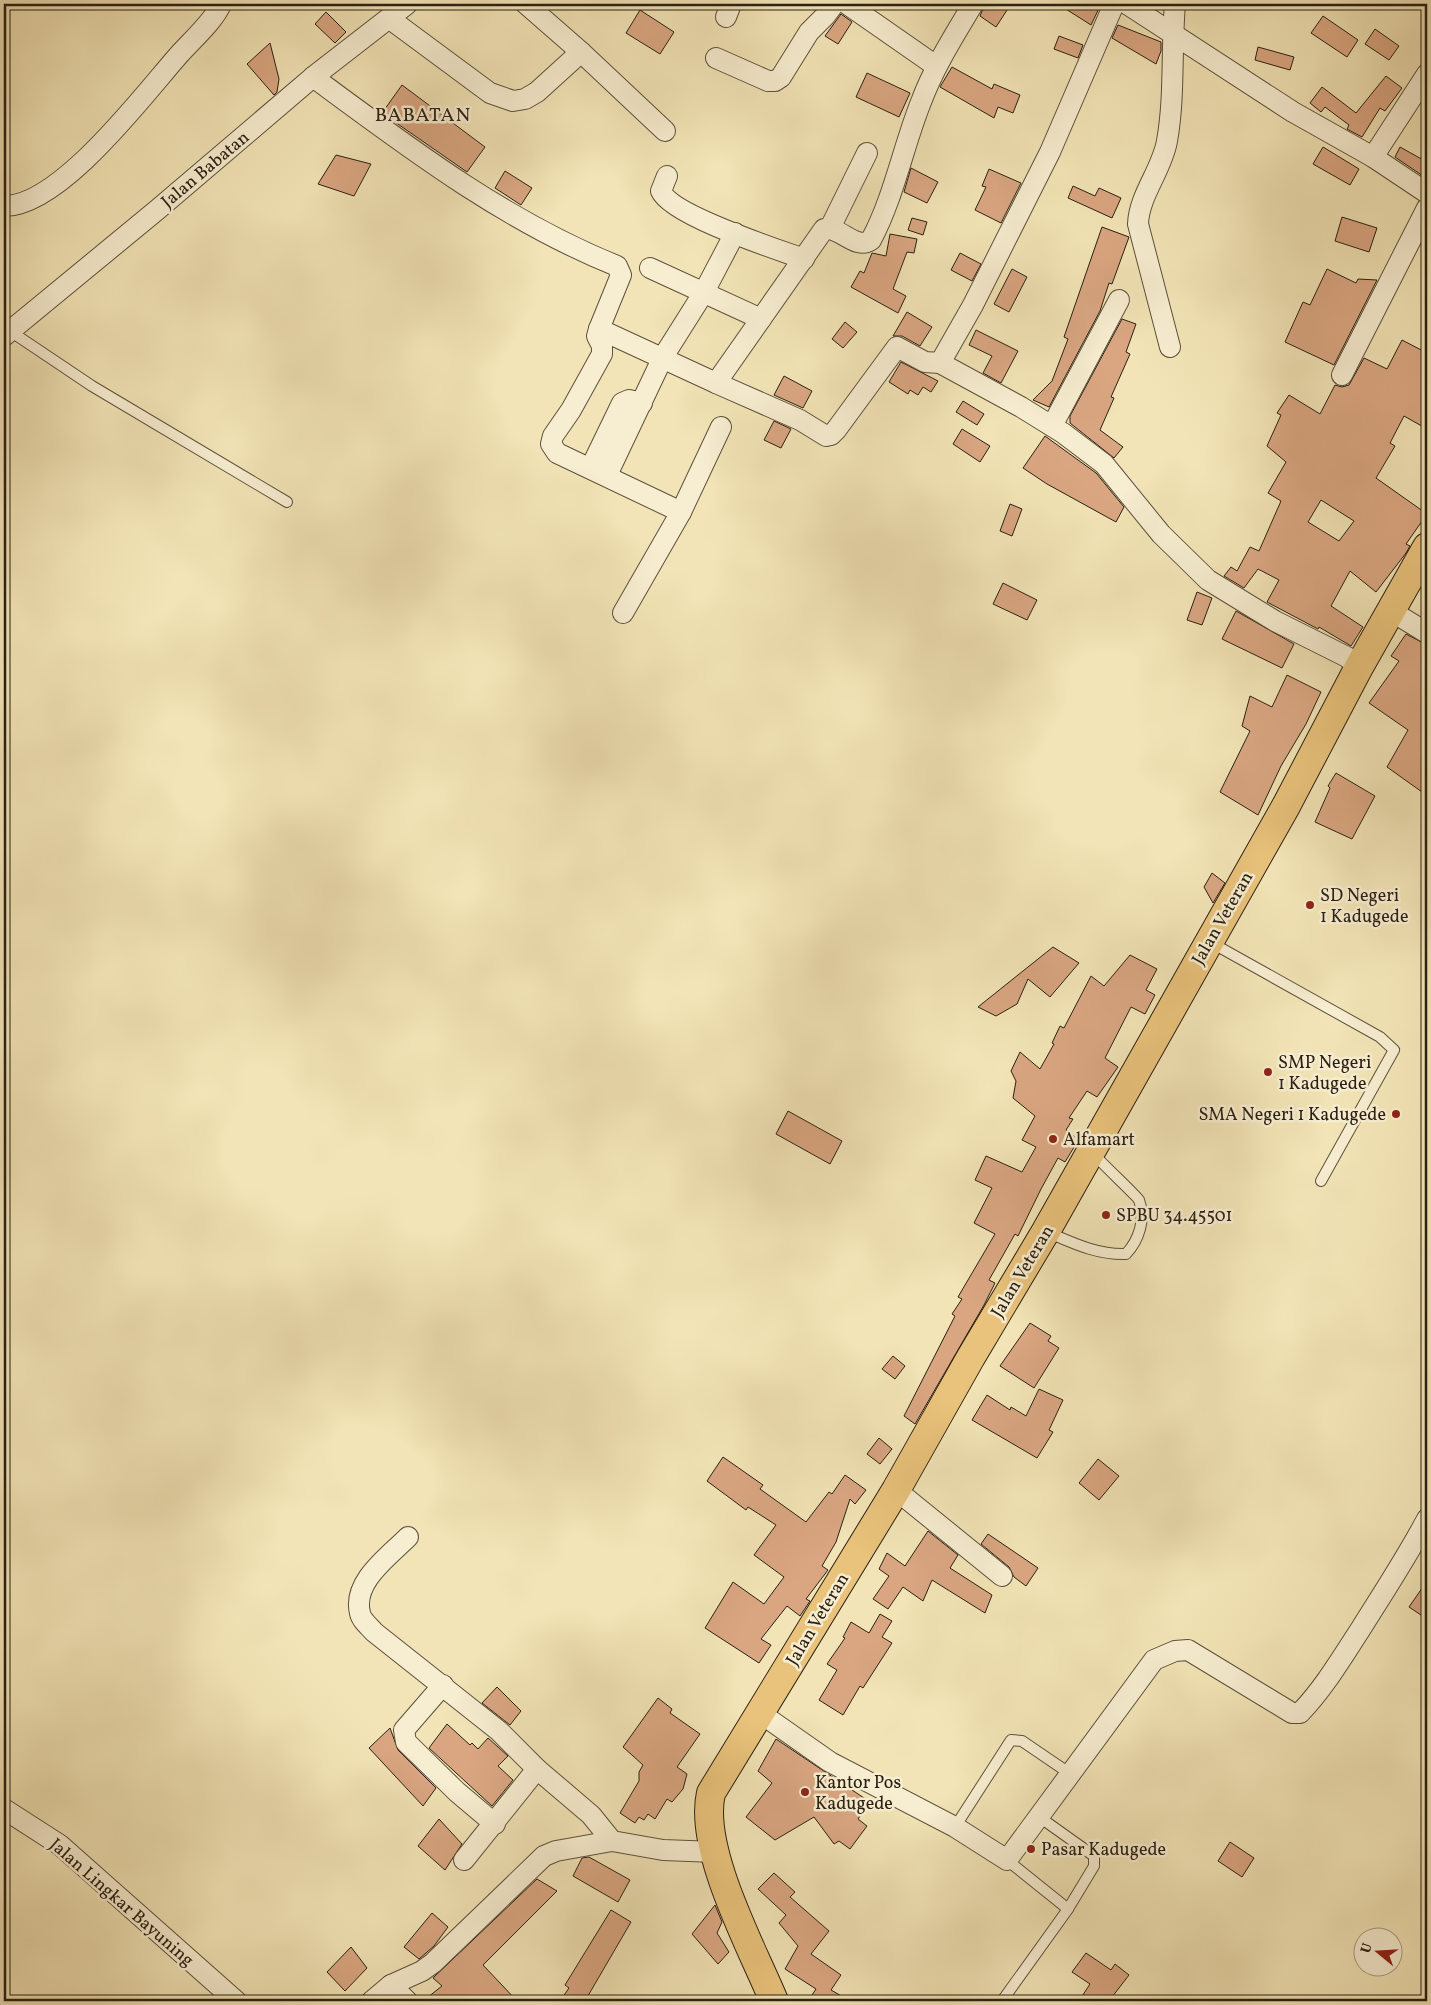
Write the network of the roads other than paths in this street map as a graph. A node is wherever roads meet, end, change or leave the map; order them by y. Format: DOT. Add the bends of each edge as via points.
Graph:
graph roads {
  1 [pos="221,4"];
  2 [pos="407,4"];
  3 [pos="526,4"];
  4 [pos="834,4"];
  5 [pos="847,4"];
  6 [pos="973,4"];
  7 [pos="1114,4"];
  8 [pos="1127,4"];
  9 [pos="1175,4"];
  10 [pos="390,19"];
  11 [pos="1173,32"];
  12 [pos="580,52"];
  13 [pos="716,58"];
  14 [pos="936,66"];
  15 [pos="1427,74"];
  16 [pos="313,77"];
  17 [pos="665,130"];
  18 [pos="867,154"];
  19 [pos="1373,157"];
  20 [pos="667,176"];
  21 [pos="1427,193"];
  22 [pos="4,206"];
  23 [pos="1427,208"];
  24 [pos="830,228"];
  25 [pos="736,233"];
  26 [pos="804,259"];
  27 [pos="650,268"];
  28 [pos="704,292"];
  29 [pos="1119,300"];
  30 [pos="761,319"];
  31 [pos="599,329"];
  32 [pos="7,333"];
  33 [pos="1170,347"];
  34 [pos="663,357"];
  35 [pos="940,363"];
  36 [pos="1342,375"];
  37 [pos="716,383"];
  38 [pos="1052,426"];
  39 [pos="720,427"];
  40 [pos="599,471"];
  41 [pos="287,502"];
  42 [pos="681,512"];
  43 [pos="1427,547"];
  44 [pos="1390,611"];
  45 [pos="623,613"];
  46 [pos="1427,633"];
  47 [pos="1359,667"];
  48 [pos="1209,941"];
  49 [pos="1091,1152"];
  50 [pos="1321,1181"];
  51 [pos="1046,1231"];
  52 [pos="896,1490"];
  53 [pos="1427,1519"];
  54 [pos="408,1537"];
  55 [pos="1002,1576"];
  56 [pos="443,1685"];
  57 [pos="760,1713"];
  58 [pos="537,1768"];
  59 [pos="1069,1773"];
  60 [pos="4,1809"];
  61 [pos="1038,1816"];
  62 [pos="494,1824"];
  63 [pos="955,1827"];
  64 [pos="612,1841"];
  65 [pos="464,1860"];
  66 [pos="1007,1860"];
  67 [pos="720,1869"];
  68 [pos="1068,1909"];
  69 [pos="391,1985"];
  70 [pos="236,2001"];
  71 [pos="372,2001"];
  72 [pos="408,2001"];
  73 [pos="774,2001"];
  74 [pos="1002,2001"];
  1 -- 22 [label="street" via="76,168 29,201 17,206"];
  2 -- 10 [label="street, Jalan Babatan"];
  3 -- 12 [label="street"];
  4 -- 13 [label="street" via="809,32 781,77 775,81 768,81"];
  5 -- 14 [label="street"];
  6 -- 14 [label="street"];
  7 -- 35 [label="street" via="1050,152"];
  8 -- 11 [label="street"];
  9 -- 11 [label="street"];
  10 -- 12 [label="street" via="490,93 512,102 537,92"];
  10 -- 16 [label="street, Jalan Babatan"];
  11 -- 19 [label="street" via="1294,112"];
  11 -- 33 [label="street" via="1167,142 1141,207 1138,224"];
  12 -- 17 [label="street"];
  14 -- 24 [label="street" via="871,240 857,242"];
  15 -- 19 [label="street"];
  16 -- 31 [label="street" via="440,170 551,236 617,266 621,275"];
  16 -- 32 [label="street, Jalan Babatan"];
  18 -- 24 [label="street"];
  19 -- 21 [label="street"];
  20 -- 25 [label="street" via="661,191 664,198 684,211"];
  23 -- 36 [label="street"];
  24 -- 26 [label="street" via="824,229"];
  25 -- 26 [label="street"];
  25 -- 28 [label="street"];
  26 -- 30 [label="street"];
  27 -- 28 [label="street"];
  28 -- 30 [label="street"];
  28 -- 34 [label="street"];
  29 -- 38 [label="street"];
  30 -- 37 [label="street"];
  31 -- 34 [label="street"];
  31 -- 40 [label="street" via="597,336 602,354 551,444 557,453"];
  32 -- 41 [label="lane"];
  34 -- 37 [label="street"];
  34 -- 40 [label="street" via="642,403"];
  35 -- 37 [label="street" via="925,362 891,344 831,435 826,436 800,420"];
  35 -- 38 [label="street"];
  38 -- 47 [label="street" via="1104,464 1161,534 1208,580 1275,621 1347,657"];
  39 -- 42 [label="street"];
  40 -- 42 [label="street"];
  42 -- 45 [label="street"];
  43 -- 44 [label="highway, Jalan Veteran"];
  44 -- 46 [label="street"];
  44 -- 47 [label="highway, Jalan Veteran"];
  47 -- 48 [label="highway, Jalan Veteran" via="1286,806"];
  48 -- 49 [label="highway, Jalan Veteran"];
  48 -- 50 [label="lane" via="1380,1037 1394,1050"];
  49 -- 51 [label="highway, Jalan Veteran"];
  49 -- 51 [label="lane" via="1139,1198 1143,1218 1135,1244 1126,1254 1110,1255"];
  51 -- 52 [label="highway, Jalan Veteran"];
  52 -- 55 [label="street"];
  52 -- 57 [label="highway, Jalan Veteran"];
  53 -- 59 [label="street" via="1332,1674 1300,1713 1292,1713 1188,1650 1175,1651 1154,1660 1147,1667"];
  54 -- 56 [label="street" via="369,1576 359,1600 360,1615 374,1632"];
  56 -- 58 [label="street" via="499,1731"];
  56 -- 62 [label="street" via="404,1730 406,1742"];
  57 -- 63 [label="street" via="830,1762"];
  57 -- 67 [label="highway, Jalan Veteran" via="711,1793 708,1820"];
  58 -- 62 [label="street"];
  58 -- 64 [label="street" via="591,1815"];
  59 -- 61 [label="street"];
  59 -- 63 [label="lane" via="1022,1742 1011,1740"];
  60 -- 70 [label="street, Jalan Lingkar Bayuning" via="60,1845"];
  61 -- 66 [label="street"];
  61 -- 68 [label="lane" via="1095,1859"];
  62 -- 65 [label="street"];
  63 -- 66 [label="street"];
  64 -- 67 [label="street" via="663,1850"];
  64 -- 69 [label="street" via="544,1856 433,1963"];
  66 -- 68 [label="lane"];
  67 -- 73 [label="highway, Jalan Veteran"];
  68 -- 74 [label="lane"];
  69 -- 71 [label="street"];
  69 -- 72 [label="street"];
}
